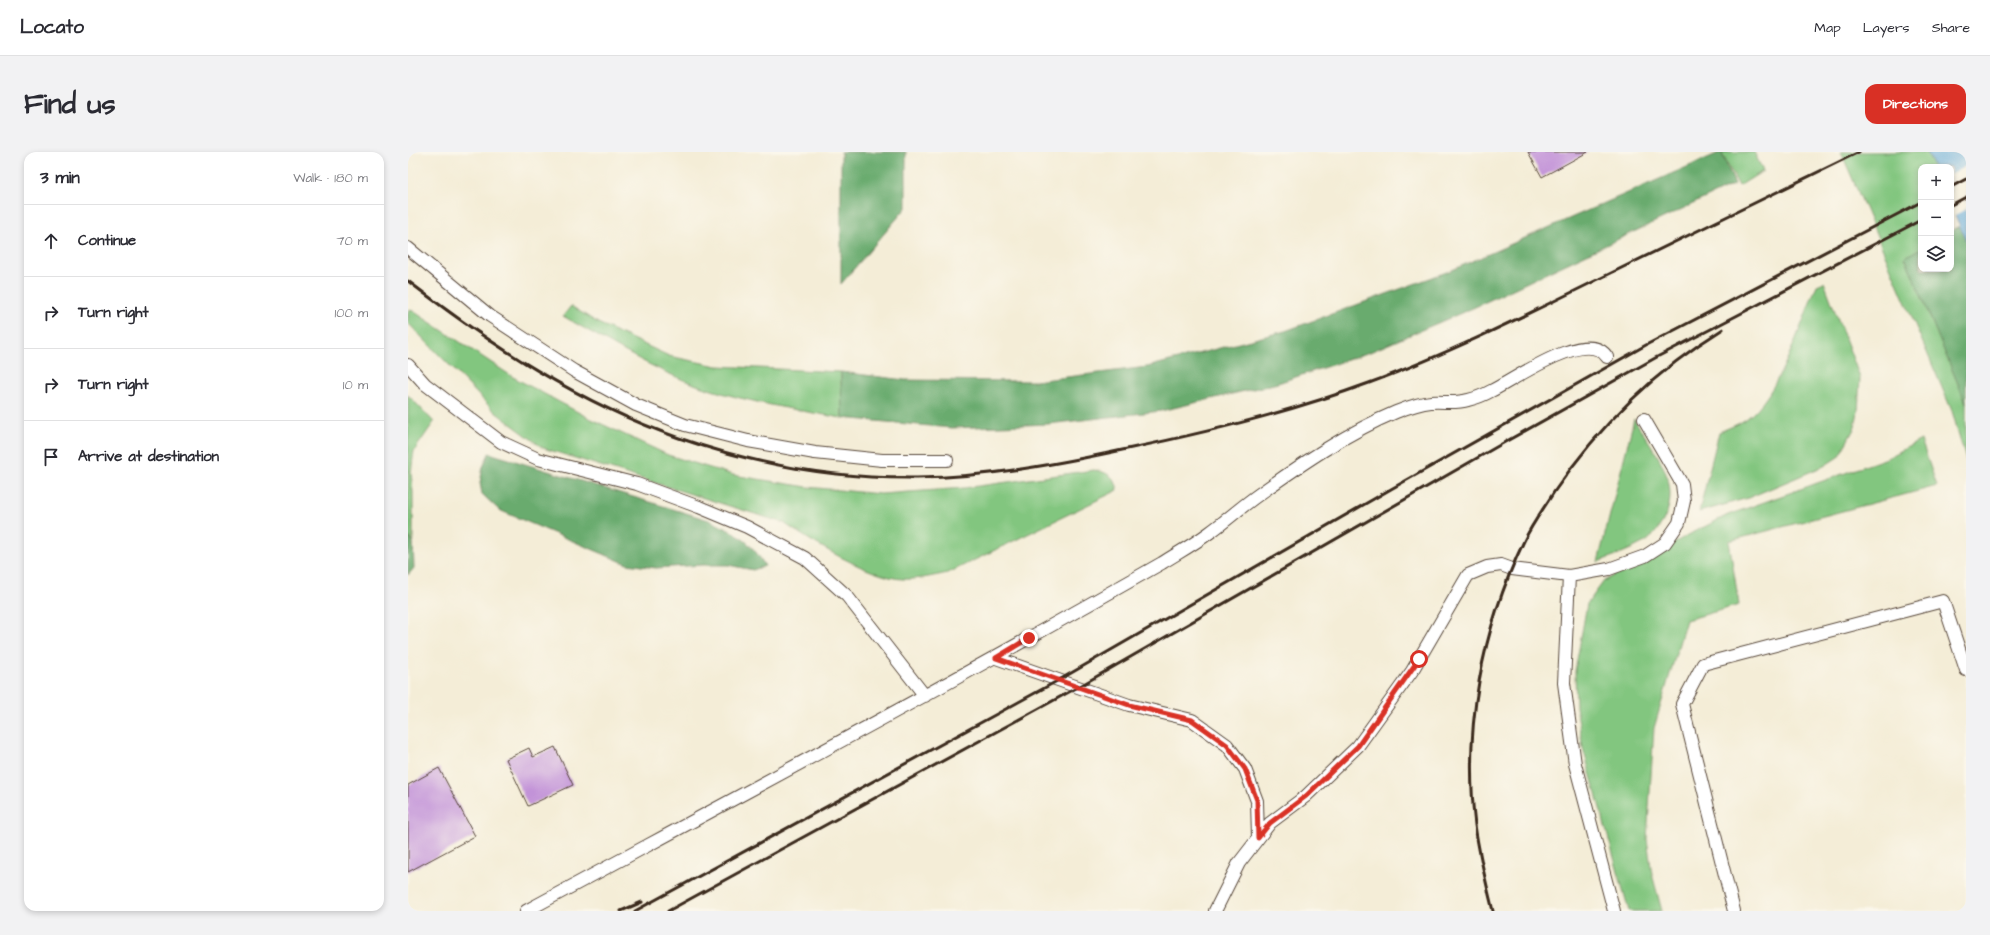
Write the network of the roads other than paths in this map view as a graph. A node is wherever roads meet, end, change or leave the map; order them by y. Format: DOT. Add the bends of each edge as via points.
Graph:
graph roads {
  1 [pos="408,248"];
  2 [pos="1607,357"];
  3 [pos="408,365"];
  4 [pos="1644,419"];
  5 [pos="947,460"];
  6 [pos="1569,576"];
  7 [pos="996,658"];
  8 [pos="1966,670"];
  9 [pos="925,696"];
  10 [pos="1258,838"];
  11 [pos="526,911"];
  12 [pos="1215,911"];
  13 [pos="1614,911"];
  14 [pos="1734,911"];
  1 -- 5 [label="lane" via="490,316 574,371 636,405 685,425 748,441 816,453 882,460"];
  2 -- 7 [label="lane" via="1604,351 1587,347 1563,353 1522,372 1491,392 1465,401 1448,404 1431,402 1395,413 1333,445 1178,553"];
  3 -- 9 [label="lane" via="425,384 501,442 538,458 637,484 699,507 747,527 805,558 847,596"];
  4 -- 6 [label="lane" via="1682,484 1684,500 1679,523 1664,542 1645,556 1608,569"];
  6 -- 10 [label="lane" via="1512,569 1501,564 1468,575 1412,671 1358,746 1306,796 1270,823"];
  6 -- 13 [label="lane" via="1564,684 1574,757"];
  7 -- 9 [label="lane"];
  7 -- 10 [label="lane" via="1129,705 1192,720 1227,745 1245,769 1257,800"];
  8 -- 14 [label="lane" via="1943,601 1703,664 1682,704"];
  9 -- 11 [label="lane"];
  10 -- 12 [label="lane" via="1239,862"];
}
